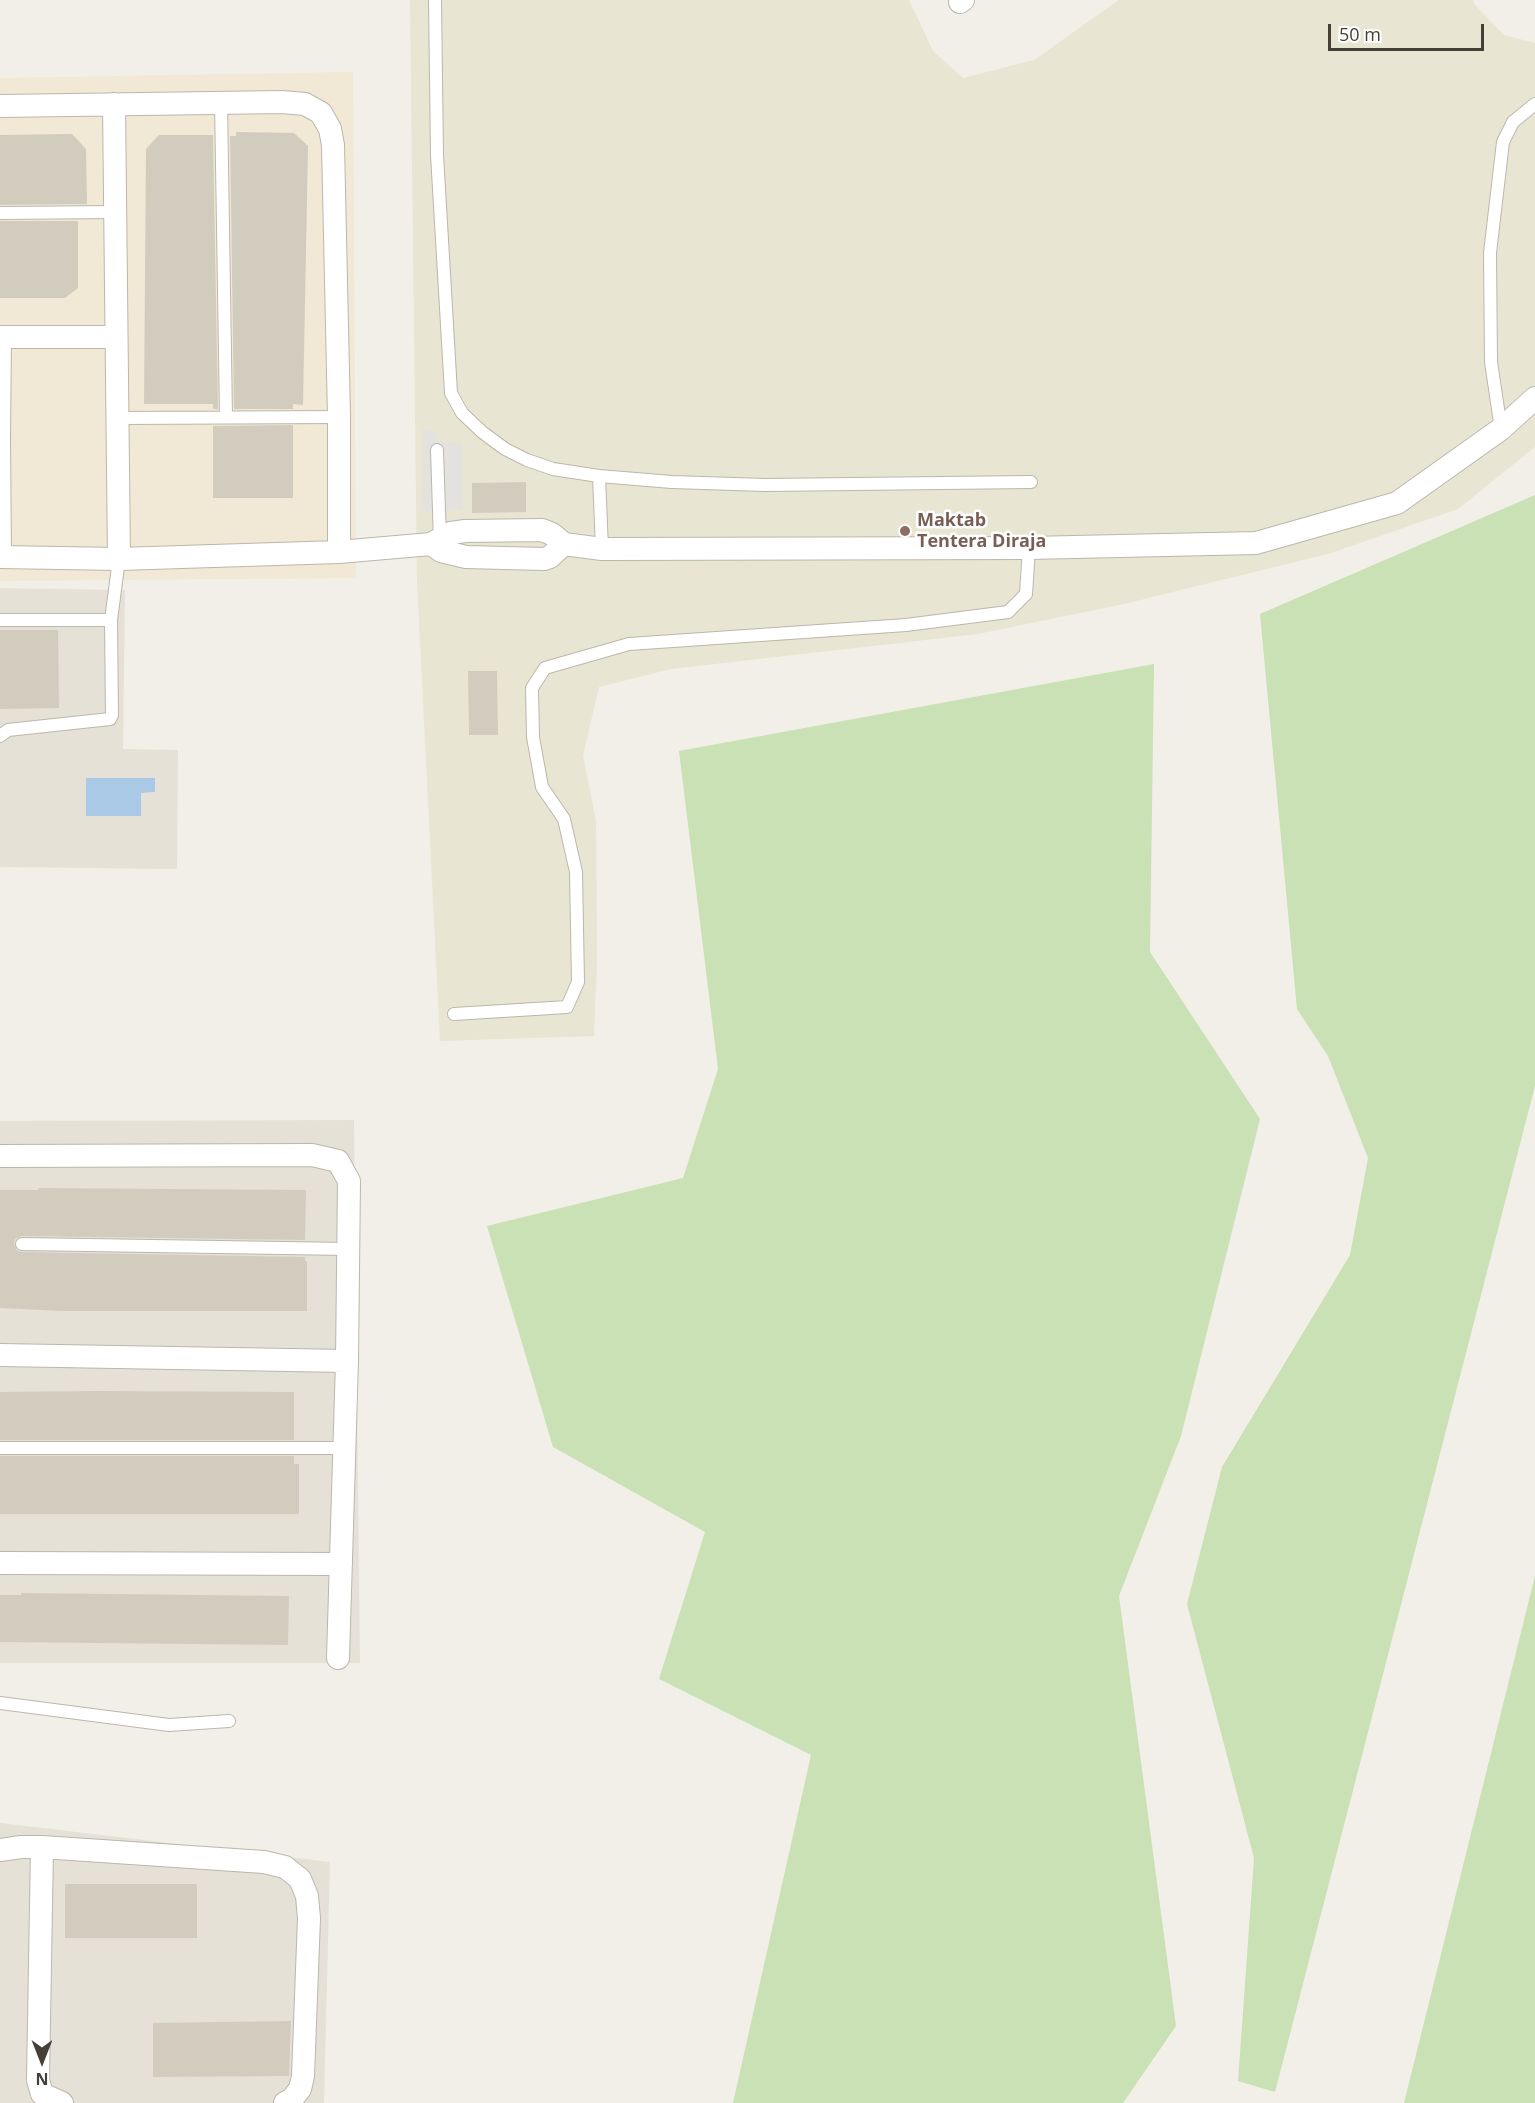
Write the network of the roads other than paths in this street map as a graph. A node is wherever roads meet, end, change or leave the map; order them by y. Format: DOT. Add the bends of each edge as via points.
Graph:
graph roads {
  1 [pos="435,0"];
  2 [pos="221,101"];
  3 [pos="114,104"];
  4 [pos="1535,104"];
  5 [pos="0,106"];
  6 [pos="115,212"];
  7 [pos="0,213"];
  8 [pos="3,337"];
  9 [pos="116,337"];
  10 [pos="1535,398"];
  11 [pos="226,417"];
  12 [pos="339,417"];
  13 [pos="117,418"];
  14 [pos="1501,429"];
  15 [pos="2,439"];
  16 [pos="437,450"];
  17 [pos="599,476"];
  18 [pos="1031,482"];
  19 [pos="437,544"];
  20 [pos="1029,548"];
  21 [pos="602,549"];
  22 [pos="339,552"];
  23 [pos="2,558"];
  24 [pos="118,559"];
  25 [pos="0,620"];
  26 [pos="111,620"];
  27 [pos="0,736"];
  28 [pos="454,1014"];
  29 [pos="0,1156"];
  30 [pos="22,1244"];
  31 [pos="348,1249"];
  32 [pos="0,1355"];
  33 [pos="347,1361"];
  34 [pos="0,1448"];
  35 [pos="345,1448"];
  36 [pos="0,1563"];
  37 [pos="341,1564"];
  38 [pos="338,1658"];
  39 [pos="0,1703"];
  40 [pos="230,1721"];
  41 [pos="42,1847"];
  42 [pos="0,1850"];
  43 [pos="62,2103"];
  44 [pos="285,2103"];
  1 -- 17 [label="lane" via="437,155 451,393 462,413 505,449 553,469"];
  2 -- 3 [label="street"];
  2 -- 11 [label="lane"];
  2 -- 12 [label="street" via="305,104 321,113 330,129"];
  3 -- 5 [label="street"];
  3 -- 6 [label="street"];
  4 -- 14 [label="lane" via="1513,122 1503,142 1490,253 1491,362"];
  6 -- 7 [label="lane"];
  6 -- 9 [label="street"];
  8 -- 9 [label="street"];
  8 -- 15 [label="lane"];
  9 -- 13 [label="street"];
  10 -- 14 [label="street"];
  11 -- 12 [label="lane"];
  11 -- 13 [label="lane"];
  12 -- 22 [label="street"];
  13 -- 24 [label="street"];
  14 -- 20 [label="street" via="1397,502 1256,543"];
  15 -- 23 [label="lane"];
  16 -- 19 [label="lane"];
  17 -- 18 [label="lane" via="765,485"];
  17 -- 21 [label="lane"];
  19 -- 21 [label="street" via="466,557 543,559 564,544"];
  19 -- 22 [label="street"];
  20 -- 21 [label="street"];
  20 -- 28 [label="lane" via="1026,594 1008,612 906,625 629,644 544,668 532,688 534,737 542,787 564,819 576,872 578,982 567,1007"];
  22 -- 24 [label="street"];
  23 -- 24 [label="street"];
  24 -- 26 [label="lane"];
  25 -- 26 [label="lane"];
  26 -- 27 [label="lane" via="110,719 8,730"];
  29 -- 31 [label="street" via="312,1155 338,1161 349,1181"];
  30 -- 31 [label="lane"];
  31 -- 33 [label="street"];
  32 -- 33 [label="street"];
  33 -- 35 [label="street"];
  34 -- 35 [label="lane"];
  35 -- 37 [label="street"];
  36 -- 37 [label="street"];
  37 -- 38 [label="street"];
  39 -- 40 [label="lane" via="169,1725"];
  41 -- 42 [label="street"];
  41 -- 43 [label="street" via="38,2080 42,2094"];
  41 -- 44 [label="street" via="264,1862 285,1867 300,1879 309,1918 303,2076 300,2089"];
}
